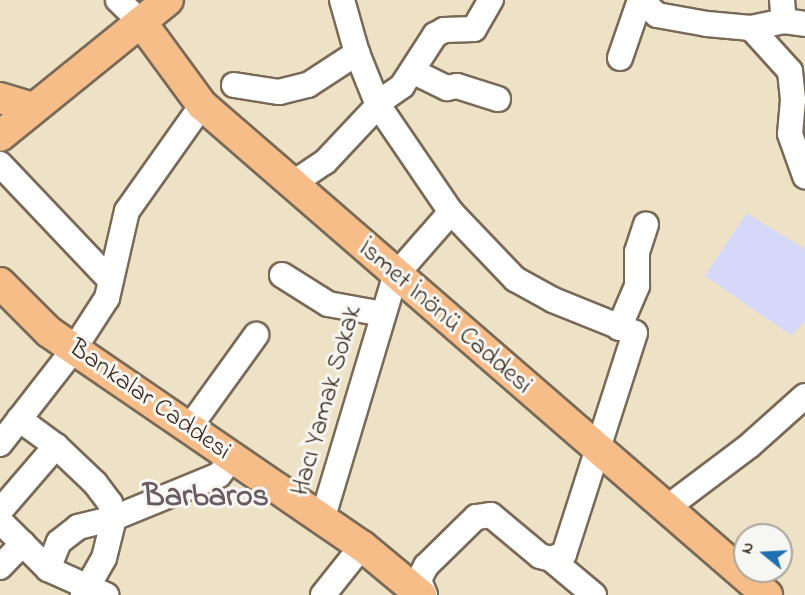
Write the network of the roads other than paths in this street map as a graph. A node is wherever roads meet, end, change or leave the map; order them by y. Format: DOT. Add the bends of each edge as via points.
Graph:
graph roads {
  1 [pos="118,0"];
  2 [pos="168,0"];
  3 [pos="342,0"];
  4 [pos="491,0"];
  5 [pos="640,0"];
  6 [pos="791,15"];
  7 [pos="141,22"];
  8 [pos="751,28"];
  9 [pos="357,53"];
  10 [pos="620,58"];
  11 [pos="414,72"];
  12 [pos="234,85"];
  13 [pos="0,98"];
  14 [pos="498,99"];
  15 [pos="202,105"];
  16 [pos="378,105"];
  17 [pos="33,108"];
  18 [pos="0,136"];
  19 [pos="0,164"];
  20 [pos="805,176"];
  21 [pos="292,184"];
  22 [pos="451,212"];
  23 [pos="646,224"];
  24 [pos="282,275"];
  25 [pos="395,276"];
  26 [pos="111,281"];
  27 [pos="0,283"];
  28 [pos="383,314"];
  29 [pos="619,328"];
  30 [pos="256,335"];
  31 [pos="74,349"];
  32 [pos="805,396"];
  33 [pos="19,419"];
  34 [pos="189,428"];
  35 [pos="0,444"];
  36 [pos="56,446"];
  37 [pos="598,452"];
  38 [pos="232,458"];
  39 [pos="668,507"];
  40 [pos="0,511"];
  41 [pos="114,518"];
  42 [pos="322,520"];
  43 [pos="0,521"];
  44 [pos="24,543"];
  45 [pos="363,546"];
  46 [pos="551,559"];
  47 [pos="0,567"];
  48 [pos="48,568"];
  49 [pos="92,592"];
  50 [pos="323,595"];
  51 [pos="423,595"];
  52 [pos="594,595"];
  53 [pos="767,595"];
  1 -- 7 [label="street"];
  2 -- 7 [label="main road"];
  3 -- 9 [label="street"];
  4 -- 11 [label="street" via="474,29 444,30 435,35"];
  5 -- 8 [label="street" via="657,15"];
  5 -- 10 [label="street"];
  6 -- 8 [label="street"];
  7 -- 15 [label="main road, İsmet İnönü Caddesi"];
  7 -- 17 [label="main road"];
  8 -- 20 [label="street" via="790,71 794,100 790,134"];
  9 -- 12 [label="street" via="308,85 279,92"];
  9 -- 16 [label="street"];
  11 -- 14 [label="street" via="447,88 458,86"];
  11 -- 16 [label="street"];
  13 -- 17 [label="main road"];
  15 -- 21 [label="main road, İsmet İnönü Caddesi"];
  15 -- 26 [label="street" via="127,211"];
  16 -- 21 [label="street" via="325,162"];
  16 -- 22 [label="street"];
  17 -- 18 [label="main road"];
  19 -- 26 [label="street"];
  21 -- 25 [label="main road, İsmet İnönü Caddesi"];
  22 -- 25 [label="street, Hacı Yamak Sokak"];
  22 -- 29 [label="street" via="515,279"];
  23 -- 29 [label="street" via="637,252 637,286"];
  24 -- 28 [label="street" via="328,304"];
  25 -- 28 [label="street, Hacı Yamak Sokak"];
  25 -- 37 [label="main road, İsmet İnönü Caddesi"];
  26 -- 31 [label="street" via="107,298"];
  27 -- 31 [label="main road, Bankalar Caddesi" via="50,332"];
  28 -- 42 [label="street, Hacı Yamak Sokak"];
  29 -- 37 [label="street" via="635,333"];
  30 -- 34 [label="street"];
  31 -- 33 [label="street"];
  31 -- 34 [label="main road, Bankalar Caddesi"];
  32 -- 39 [label="street" via="749,446"];
  33 -- 35 [label="street"];
  33 -- 36 [label="street"];
  34 -- 38 [label="main road, Bankalar Caddesi"];
  36 -- 40 [label="street"];
  36 -- 41 [label="street" via="95,483 110,503"];
  37 -- 39 [label="main road, İsmet İnönü Caddesi"];
  37 -- 46 [label="street" via="564,554"];
  38 -- 41 [label="street" via="219,475"];
  38 -- 42 [label="main road, Bankalar Caddesi"];
  39 -- 53 [label="main road, İsmet İnönü Caddesi"];
  41 -- 48 [label="street" via="78,527 59,542"];
  41 -- 49 [label="street"];
  42 -- 45 [label="main road, Bankalar Caddesi"];
  43 -- 44 [label="street"];
  44 -- 47 [label="street"];
  44 -- 48 [label="street"];
  45 -- 50 [label="street"];
  45 -- 51 [label="main road, Bankalar Caddesi"];
  46 -- 51 [label="street" via="540,556 491,515 476,517 426,566 419,579"];
  46 -- 52 [label="street"];
  48 -- 49 [label="street"];
}
